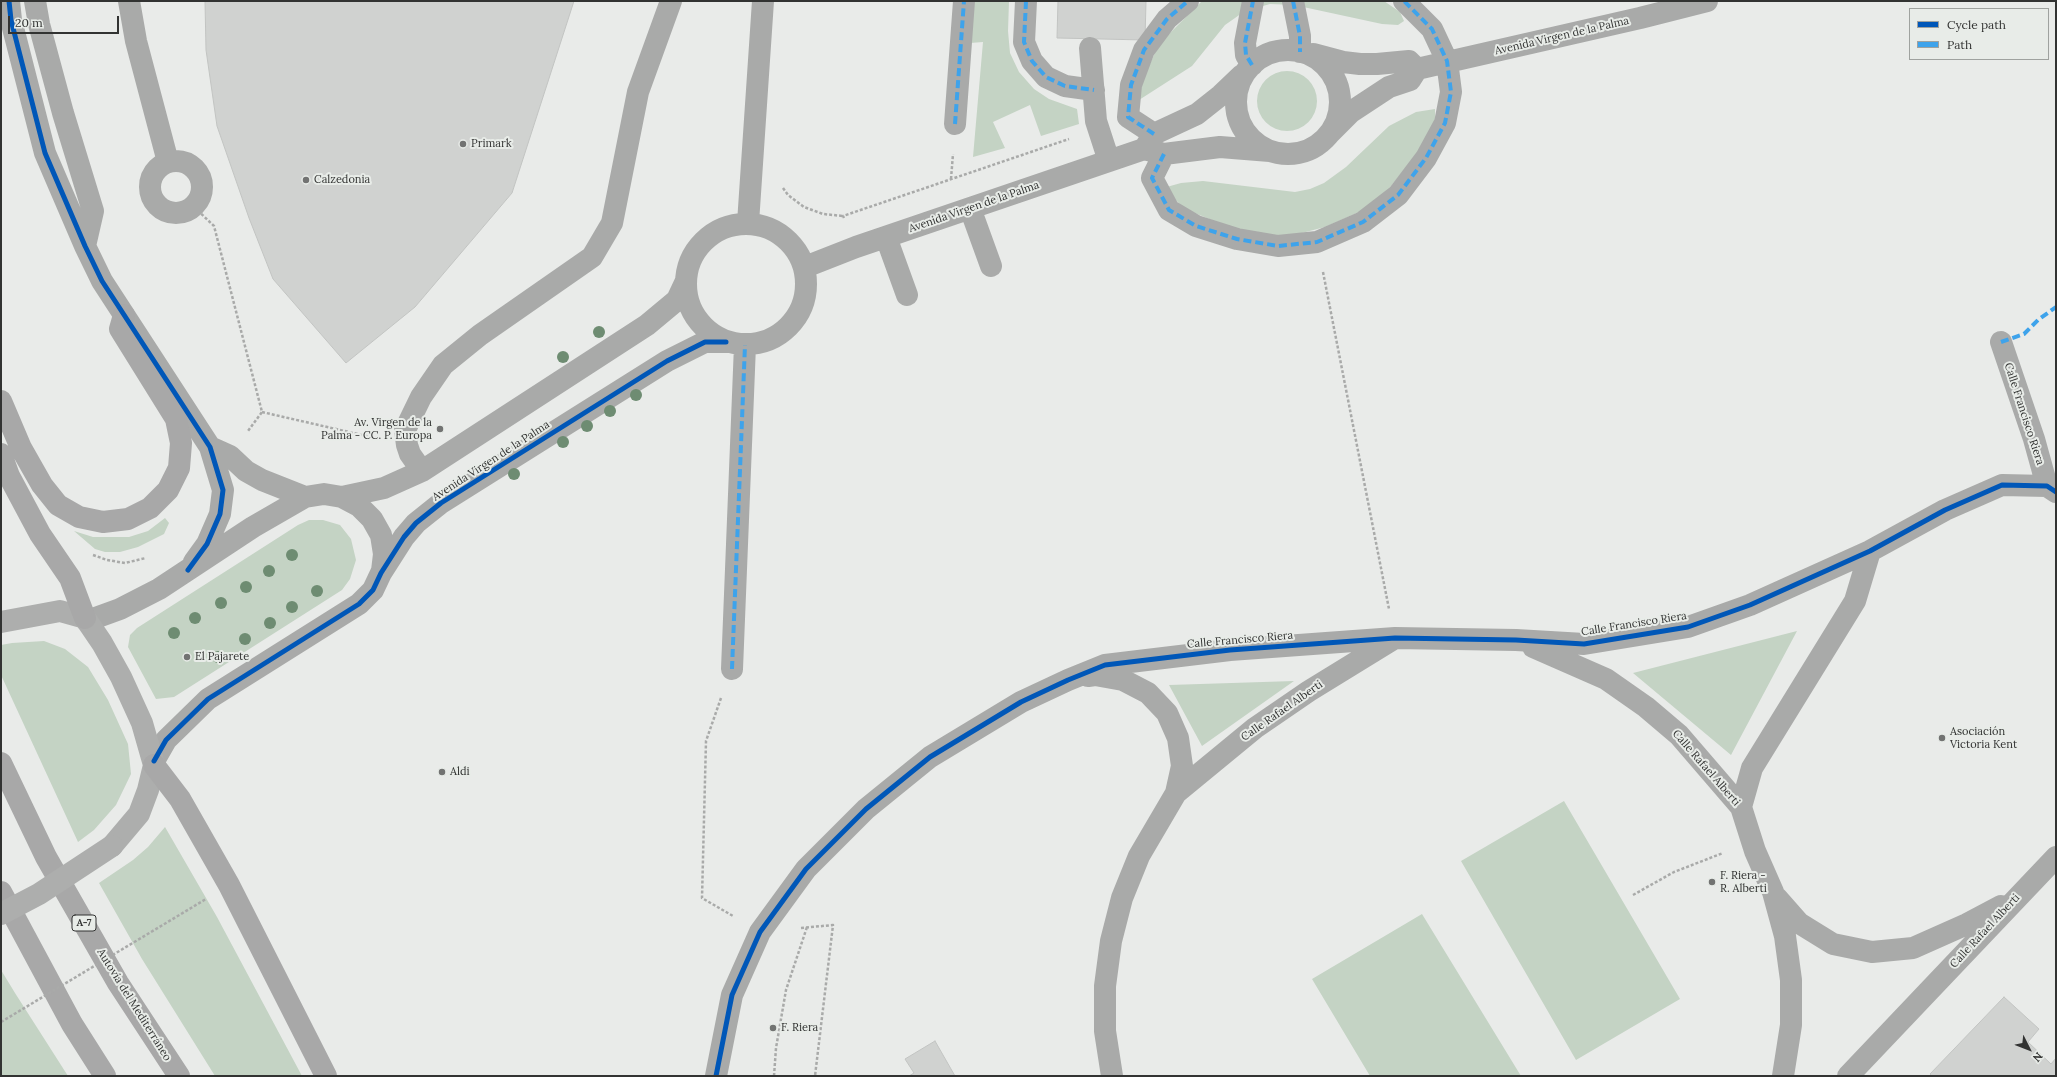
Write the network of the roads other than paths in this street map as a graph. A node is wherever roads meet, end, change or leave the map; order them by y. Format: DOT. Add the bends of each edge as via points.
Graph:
graph roads {
  1 [pos="8,1"];
  2 [pos="35,1"];
  3 [pos="129,1"];
  4 [pos="671,1"];
  5 [pos="763,1"];
  6 [pos="964,1"];
  7 [pos="1026,1"];
  8 [pos="1253,1"];
  9 [pos="1293,1"];
  10 [pos="1404,1"];
  11 [pos="1707,1"];
  12 [pos="1180,4"];
  13 [pos="1090,48"];
  14 [pos="1303,52"];
  15 [pos="1447,62"];
  16 [pos="1250,68"];
  17 [pos="1417,69"];
  18 [pos="1094,90"];
  19 [pos="955,124"];
  20 [pos="1329,134"];
  21 [pos="1154,146"];
  22 [pos="1270,151"];
  23 [pos="1109,161"];
  24 [pos="168,162"];
  25 [pos="970,208"];
  26 [pos="748,224"];
  27 [pos="886,237"];
  28 [pos="86,246"];
  29 [pos="991,266"];
  30 [pos="805,267"];
  31 [pos="685,283"];
  32 [pos="907,295"];
  33 [pos="124,315"];
  34 [pos="2001,342"];
  35 [pos="736,344"];
  36 [pos="1,401"];
  37 [pos="210,447"];
  38 [pos="1,454"];
  39 [pos="422,471"];
  40 [pos="2052,489"];
  41 [pos="305,497"];
  42 [pos="342,497"];
  43 [pos="1870,551"];
  44 [pos="188,570"];
  45 [pos="381,573"];
  46 [pos="86,620"];
  47 [pos="4,621"];
  48 [pos="1395,638"];
  49 [pos="1516,640"];
  50 [pos="732,669"];
  51 [pos="1068,680"];
  52 [pos="1,763"];
  53 [pos="154,763"];
  54 [pos="1176,793"];
  55 [pos="1741,807"];
  56 [pos="2056,857"];
  57 [pos="1,892"];
  58 [pos="1773,892"];
  59 [pos="2018,896"];
  60 [pos="1,914"];
  61 [pos="105,1076"];
  62 [pos="179,1076"];
  63 [pos="326,1076"];
  64 [pos="716,1076"];
  65 [pos="1112,1076"];
  66 [pos="1783,1076"];
  67 [pos="1848,1076"];
  1 -- 28 [label="street" via="45,153"];
  2 -- 28 [label="street" via="62,113 93,211"];
  3 -- 24 [label="street" via="136,41"];
  4 -- 39 [label="street" via="638,92 612,223 592,257 443,364 421,397 404,430 406,445 412,459"];
  5 -- 26 [label="street"];
  6 -- 19 [label="street"];
  7 -- 18 [label="street" via="1024,42 1032,62 1046,77 1065,86"];
  8 -- 16 [label="street" via="1245,43"];
  9 -- 14 [label="street"];
  10 -- 15 [label="street" via="1432,29"];
  11 -- 15 [label="street, Avenida Virgen de la Palma"];
  12 -- 21 [label="street" via="1144,50 1131,84 1128,117"];
  13 -- 18 [label="street"];
  14 -- 16 [label="street" via="1274,52 1259,59"];
  14 -- 17 [label="street" via="1360,64 1409,61"];
  14 -- 20 [label="street" via="1320,61 1332,73 1338,87 1340,104 1337,120"];
  15 -- 17 [label="street, Avenida Virgen de la Palma"];
  15 -- 21 [label="street" via="1451,92 1445,123 1426,158 1398,195 1363,222 1317,242 1278,246 1237,239 1190,222 1169,210 1152,178"];
  16 -- 21 [label="street, Avenida Virgen de la Palma" via="1222,95"];
  16 -- 22 [label="street" via="1240,84 1236,100 1238,117 1256,143"];
  17 -- 20 [label="street" via="1410,80 1389,87 1351,112"];
  18 -- 23 [label="street" via="1096,121"];
  20 -- 22 [label="street" via="1318,145 1303,152 1286,154"];
  21 -- 22 [label="street, Avenida Virgen de la Palma"];
  21 -- 23 [label="street, Avenida Virgen de la Palma"];
  23 -- 25 [label="street, Avenida Virgen de la Palma"];
  25 -- 27 [label="street, Avenida Virgen de la Palma"];
  25 -- 29 [label="street"];
  26 -- 30 [label="street" via="767,227 784,236 796,249"];
  26 -- 31 [label="street" via="729,226 712,234 698,247 689,264"];
  27 -- 30 [label="street, Avenida Virgen de la Palma"];
  27 -- 32 [label="street"];
  28 -- 33 [label="street" via="102,281"];
  30 -- 35 [label="street" via="807,285 804,304 795,321 781,334 764,343"];
  31 -- 35 [label="street" via="688,302 696,319 709,333"];
  31 -- 39 [label="street" via="677,300 647,325"];
  33 -- 36 [label="highway" via="120,330 176,419 181,443 179,468 168,490 150,508 128,519 103,522 79,517 58,504 42,485 21,448"];
  33 -- 37 [label="street"];
  34 -- 40 [label="street, Calle Francisco Riera"];
  35 -- 45 [label="street, Avenida Virgen de la Palma" via="704,342 667,361 441,503 416,523 404,537"];
  35 -- 50 [label="street"];
  37 -- 41 [label="street" via="230,456 246,471 262,480"];
  37 -- 44 [label="street" via="223,490 220,514 206,544"];
  38 -- 46 [label="highway" via="9,476 37,527 70,578"];
  39 -- 42 [label="street" via="384,488"];
  40 -- 43 [label="street, Calle Francisco Riera" via="2002,485 1945,510"];
  41 -- 42 [label="street" via="324,494"];
  41 -- 44 [label="street" via="253,527"];
  42 -- 45 [label="street" via="359,506 372,519 381,535 384,554"];
  43 -- 49 [label="street, Calle Francisco Riera" via="1750,605 1688,627 1584,644"];
  43 -- 55 [label="street" via="1855,601 1752,768"];
  44 -- 46 [label="street" via="159,589 120,609"];
  45 -- 53 [label="street, Avenida Virgen de la Palma" via="373,590 359,604 208,699 166,740"];
  46 -- 47 [label="main road" via="60,611"];
  46 -- 53 [label="main road" via="110,657 142,723"];
  48 -- 49 [label="street, Calle Francisco Riera"];
  48 -- 51 [label="street, Calle Francisco Riera" via="1230,650 1105,665"];
  48 -- 54 [label="street, Calle Rafael Alberti" via="1255,728"];
  49 -- 55 [label="street, Calle Rafael Alberti" via="1606,679 1646,707 1679,735"];
  51 -- 54 [label="street, Calle Rafael Alberti" via="1095,675 1123,680 1148,692 1167,713 1178,738 1182,766"];
  51 -- 64 [label="street, Calle Francisco Riera" via="1021,702 930,757 866,809 806,870 760,932 732,995"];
  52 -- 62 [label="highway, Autovía del Mediterráneo / A-7" via="46,857 114,976"];
  53 -- 60 [label="main road, bridge" via="139,814 112,846 39,894"];
  53 -- 63 [label="highway" via="180,799 229,885"];
  54 -- 65 [label="street, Calle Rafael Alberti" via="1139,856 1122,898 1111,941 1105,986 1105,1031"];
  55 -- 58 [label="street, Calle Rafael Alberti" via="1755,851"];
  56 -- 59 [label="street, Calle Rafael Alberti"];
  57 -- 61 [label="highway" via="72,1024"];
  58 -- 59 [label="street" via="1799,923 1833,944 1872,952 1913,948 1967,924"];
  58 -- 66 [label="street, Calle Rafael Alberti" via="1785,936 1791,980 1791,1025"];
  59 -- 67 [label="street, Calle Rafael Alberti"];
}
